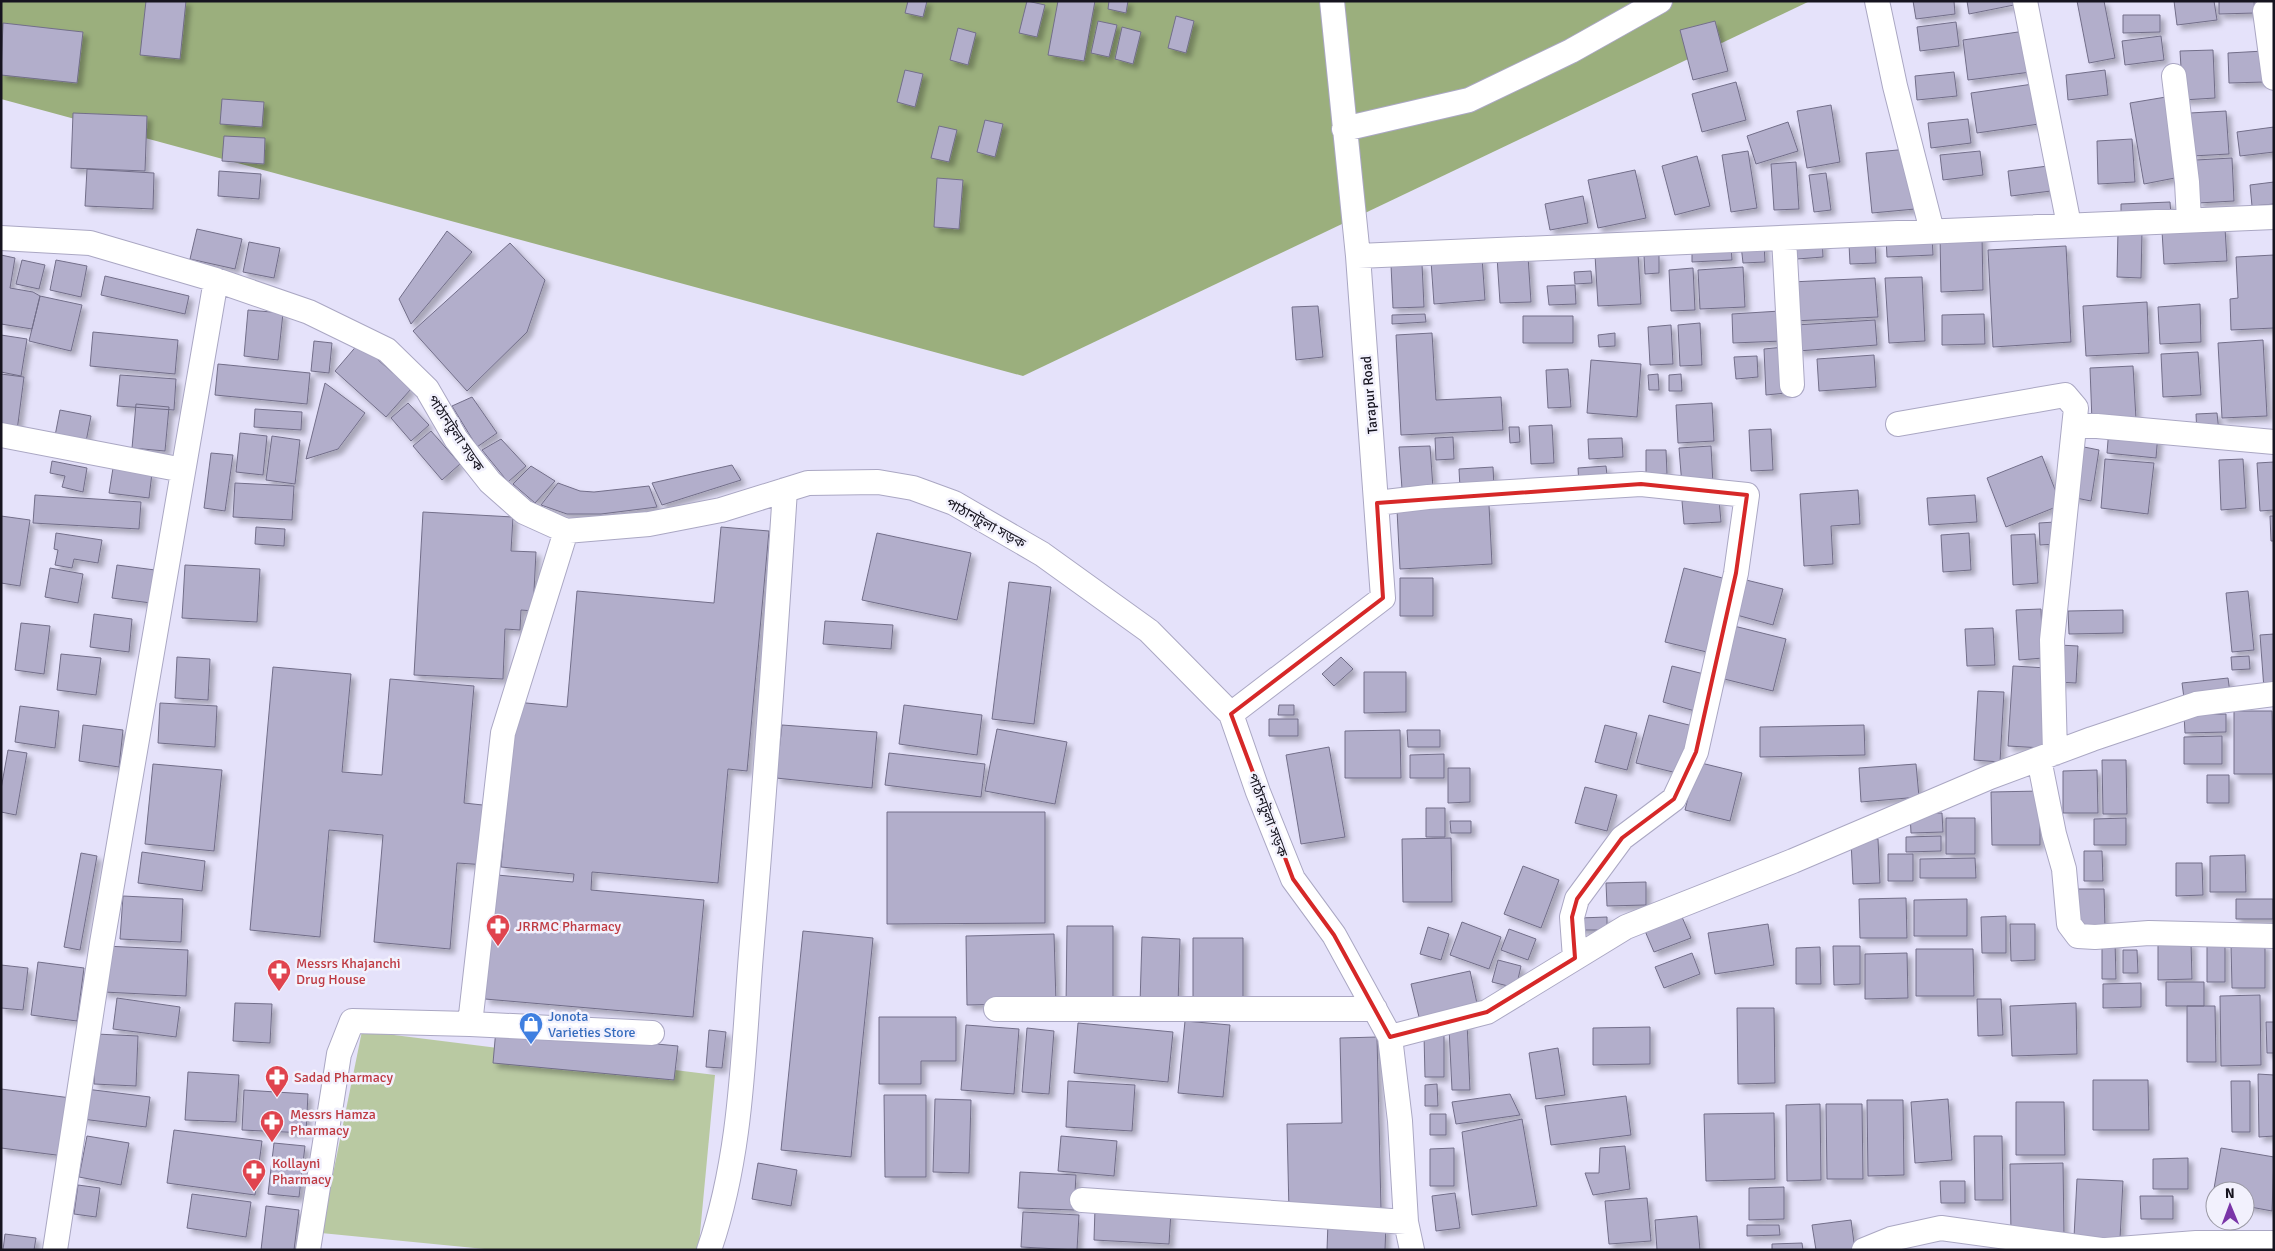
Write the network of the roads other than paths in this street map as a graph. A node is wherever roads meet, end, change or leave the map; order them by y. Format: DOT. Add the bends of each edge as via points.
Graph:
graph roads {
  1 [pos="1332,1"];
  2 [pos="1660,1"];
  3 [pos="1877,1"];
  4 [pos="2026,1"];
  5 [pos="2264,11"];
  6 [pos="2174,76"];
  7 [pos="2274,78"];
  8 [pos="1344,129"];
  9 [pos="2274,216"];
  10 [pos="2189,220"];
  11 [pos="2070,226"];
  12 [pos="1932,231"];
  13 [pos="1,238"];
  14 [pos="1784,238"];
  15 [pos="1358,256"];
  16 [pos="216,280"];
  17 [pos="1792,385"];
  18 [pos="1898,424"];
  19 [pos="2075,424"];
  20 [pos="1,435"];
  21 [pos="2274,442"];
  22 [pos="183,470"];
  23 [pos="785,490"];
  24 [pos="1377,503"];
  25 [pos="566,531"];
  26 [pos="2274,694"];
  27 [pos="1231,714"];
  28 [pos="2047,756"];
  29 [pos="2274,936"];
  30 [pos="1576,958"];
  31 [pos="996,1009"];
  32 [pos="1375,1009"];
  33 [pos="470,1024"];
  34 [pos="652,1033"];
  35 [pos="1390,1037"];
  36 [pos="1082,1200"];
  37 [pos="1406,1222"];
  38 [pos="2274,1243"];
  39 [pos="55,1250"];
  40 [pos="308,1250"];
  41 [pos="709,1250"];
  42 [pos="1412,1250"];
  43 [pos="1864,1250"];
  44 [pos="2100,1250"];
  45 [pos="2106,1250"];
  1 -- 8 [label="street, Tarapur Road"];
  2 -- 8 [label="street" via="1572,52 1469,100"];
  3 -- 12 [label="street"];
  4 -- 11 [label="street"];
  5 -- 7 [label="street"];
  6 -- 10 [label="street"];
  8 -- 15 [label="street, Tarapur Road"];
  9 -- 10 [label="street"];
  10 -- 11 [label="street"];
  11 -- 12 [label="street"];
  12 -- 14 [label="street"];
  13 -- 16 [label="street, পাঠানটুলা সড়ক" via="90,243"];
  14 -- 15 [label="street"];
  14 -- 17 [label="street"];
  15 -- 24 [label="street, Tarapur Road"];
  16 -- 22 [label="street"];
  16 -- 25 [label="street, পাঠানটুলা সড়ক" via="309,312 387,350 427,389 456,438 490,482 524,512"];
  18 -- 19 [label="street" via="2065,395 2076,408"];
  19 -- 21 [label="street"];
  19 -- 28 [label="street" via="2052,640"];
  20 -- 22 [label="street"];
  22 -- 39 [label="street" via="102,943"];
  23 -- 25 [label="street, পাঠানটুলা সড়ক" via="721,510 649,524"];
  23 -- 27 [label="street, পাঠানটুলা সড়ক" via="808,483 878,482 913,488 954,503 1042,554 1149,631"];
  23 -- 41 [label="street" via="772,706 736,1138"];
  24 -- 27 [label="street, Tarapur Road" via="1383,598"];
  24 -- 30 [label="street" via="1641,484 1747,495 1736,573 1696,752 1674,799 1622,838 1577,899 1572,917"];
  25 -- 33 [label="street" via="503,734"];
  26 -- 28 [label="street" via="2196,704"];
  27 -- 32 [label="street, পাঠানটুলা সড়ক" via="1258,792 1294,879 1334,935"];
  28 -- 29 [label="street" via="2054,834 2064,869 2069,924 2078,936 2094,938 2149,933"];
  28 -- 30 [label="street" via="1990,777 1793,862 1626,927"];
  30 -- 35 [label="street" via="1487,1012"];
  31 -- 32 [label="street"];
  32 -- 35 [label="street, পাঠানটুলা সড়ক"];
  33 -- 34 [label="street"];
  33 -- 40 [label="street" via="352,1021 339,1054"];
  35 -- 37 [label="street, পাঠানটুলা সড়ক" via="1400,1121"];
  36 -- 37 [label="street"];
  37 -- 42 [label="street, পাঠানটুলা সড়ক"];
  38 -- 45 [label="street" via="2196,1243"];
  43 -- 44 [label="street" via="1891,1239 1941,1228"];
}
